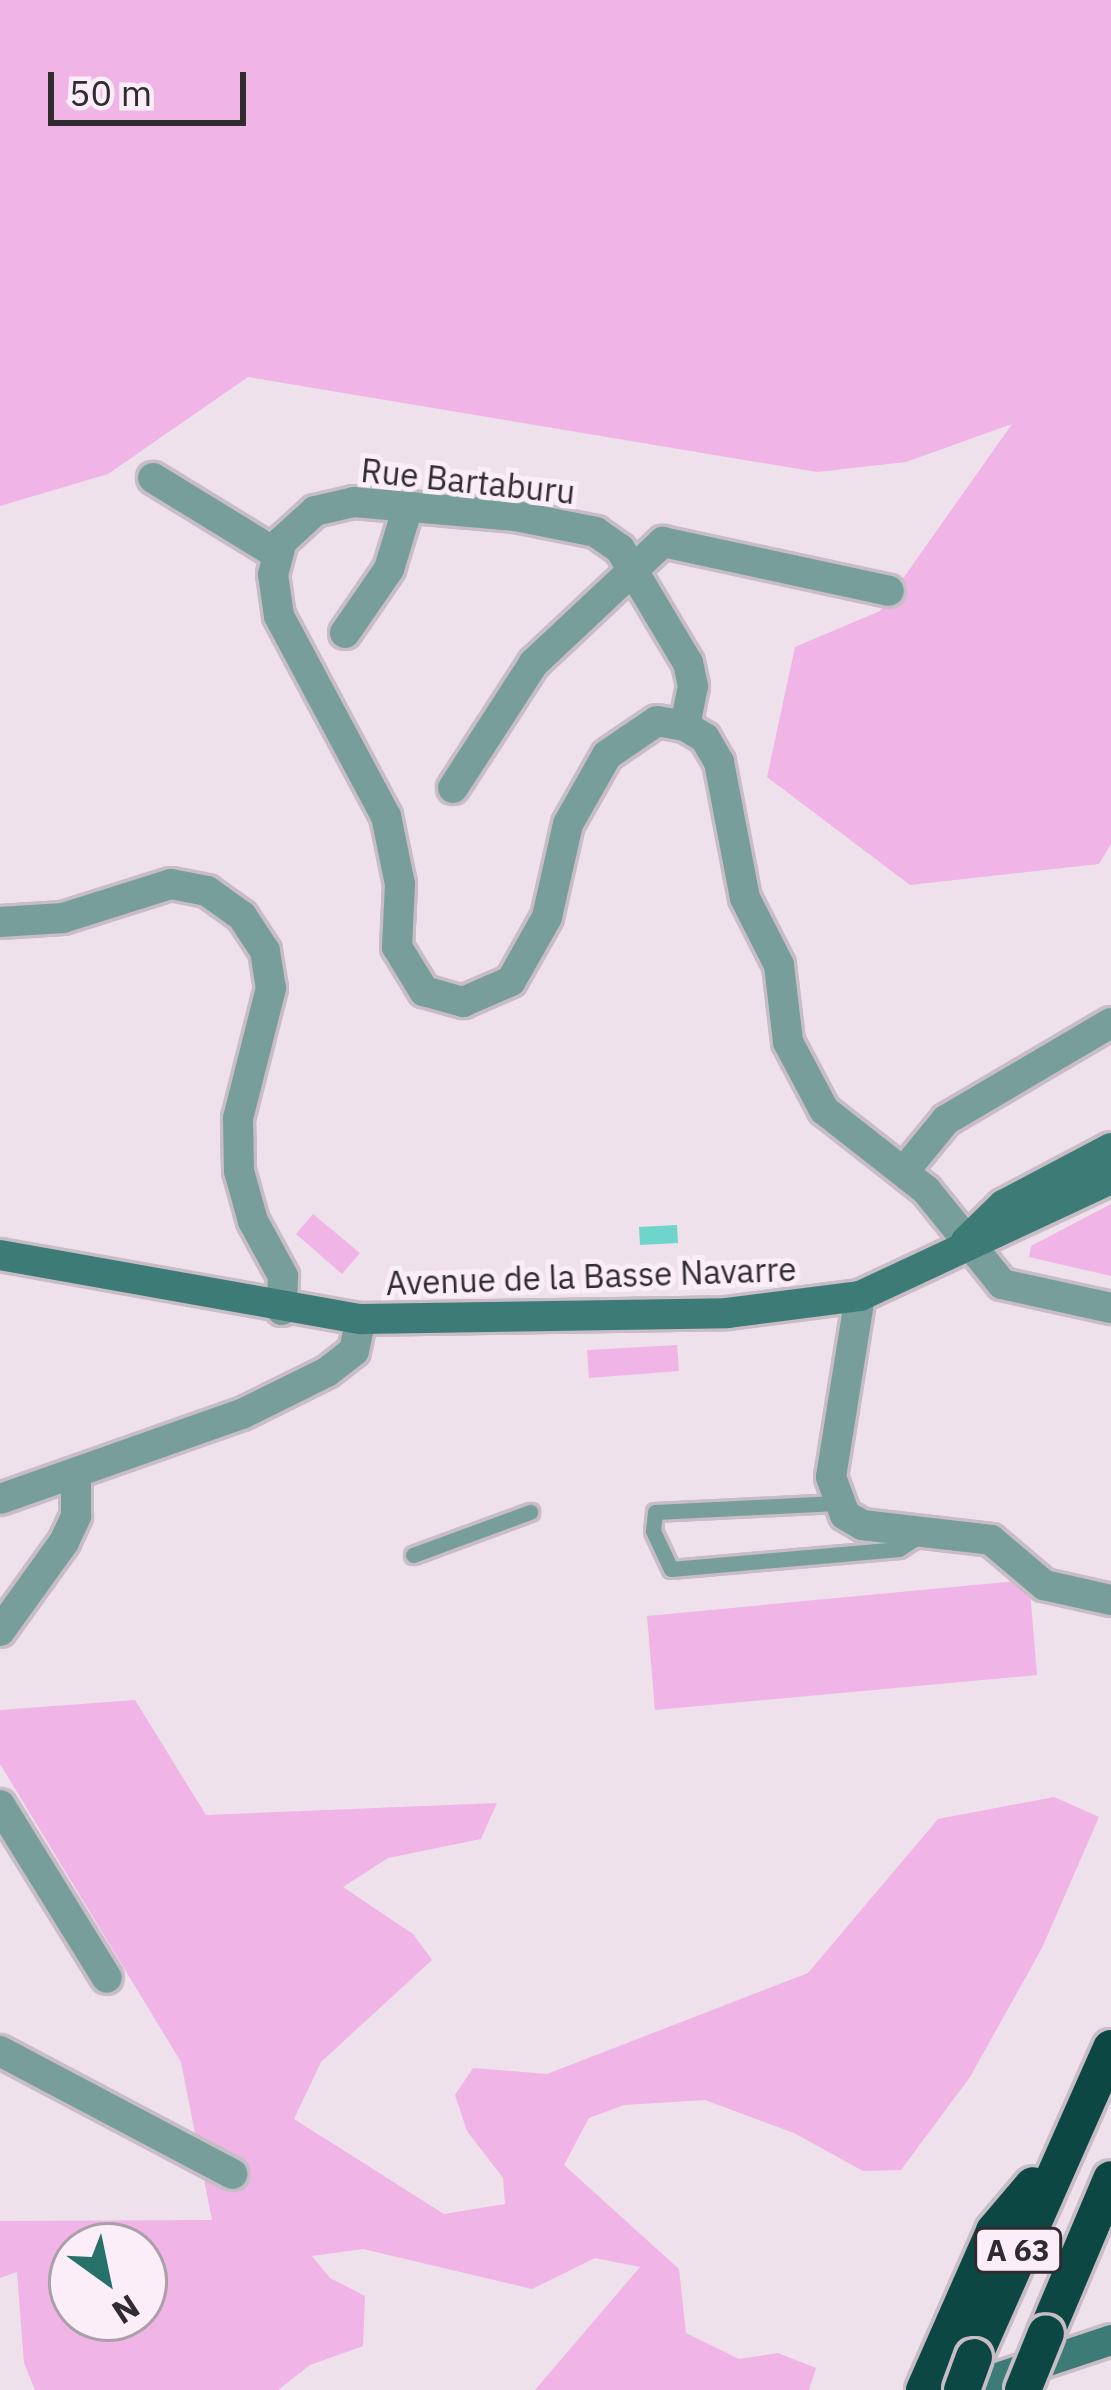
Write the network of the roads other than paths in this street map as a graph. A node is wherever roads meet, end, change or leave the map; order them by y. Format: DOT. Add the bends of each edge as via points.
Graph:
graph roads {
  1 [pos="153,478"];
  2 [pos="408,507"];
  3 [pos="277,554"];
  4 [pos="630,570"];
  5 [pos="889,591"];
  6 [pos="345,633"];
  7 [pos="685,726"];
  8 [pos="453,788"];
  9 [pos="0,922"];
  10 [pos="1111,1023"];
  11 [pos="1111,1148"];
  12 [pos="905,1170"];
  13 [pos="1111,1179"];
  14 [pos="962,1244"];
  15 [pos="0,1255"];
  16 [pos="860,1296"];
  17 [pos="1111,1308"];
  18 [pos="282,1310"];
  19 [pos="361,1319"];
  20 [pos="76,1474"];
  21 [pos="0,1499"];
  22 [pos="837,1503"];
  23 [pos="530,1512"];
  24 [pos="925,1532"];
  25 [pos="413,1555"];
  26 [pos="1111,1600"];
  27 [pos="0,1631"];
  28 [pos="0,1805"];
  29 [pos="107,1978"];
  30 [pos="1111,2048"];
  31 [pos="0,2051"];
  32 [pos="232,2174"];
  33 [pos="1111,2179"];
  34 [pos="1111,2340"];
  35 [pos="951,2379"];
  36 [pos="1023,2390"];
  1 -- 3 [label="street"];
  2 -- 3 [label="street, Rue Bartaburu" via="332,504 294,525"];
  2 -- 4 [label="street, Rue Bartaburu" via="596,532 620,549"];
  2 -- 6 [label="street" via="388,569"];
  3 -- 7 [label="street" via="279,616 386,816 400,884 397,947 424,991 463,1003 512,981 547,917 568,824 607,755 657,722"];
  4 -- 5 [label="street" via="663,542"];
  4 -- 7 [label="street, Rue Bartaburu" via="688,663 693,686"];
  4 -- 8 [label="street" via="535,664"];
  7 -- 12 [label="street" via="705,738 718,762 745,898 774,947 788,1042 805,1079 850,1135"];
  9 -- 18 [label="street" via="63,918 171,884 207,891 242,916 265,951 271,988 238,1118 239,1171 253,1220 283,1276"];
  10 -- 12 [label="street" via="946,1120"];
  11 -- 14 [label="street, Avenue de la Basse Navarre" via="1003,1205"];
  12 -- 14 [label="street"];
  13 -- 14 [label="street, Avenue de la Basse Navarre" via="1017,1229"];
  14 -- 16 [label="street, Avenue de la Basse Navarre"];
  14 -- 17 [label="street" via="1002,1284"];
  15 -- 18 [label="street, Avenue de la Basse Navarre" via="64,1261"];
  16 -- 19 [label="street, Avenue de la Basse Navarre" via="727,1312"];
  16 -- 22 [label="street" via="831,1477"];
  18 -- 19 [label="street, Avenue de la Basse Navarre"];
  19 -- 20 [label="street" via="354,1352 327,1372 242,1414"];
  20 -- 21 [label="street"];
  20 -- 27 [label="street" via="76,1516 64,1542"];
  22 -- 24 [label="street" via="862,1525"];
  22 -- 24 [label="lane" via="655,1513 653,1531 671,1569 899,1549"];
  23 -- 25 [label="lane"];
  24 -- 26 [label="street" via="991,1540 1044,1586"];
  28 -- 29 [label="street"];
  30 -- 35 [label="highway, A 63"];
  31 -- 32 [label="street"];
  33 -- 36 [label="highway, A 63, bridge"];
  34 -- 35 [label="street"];
}
